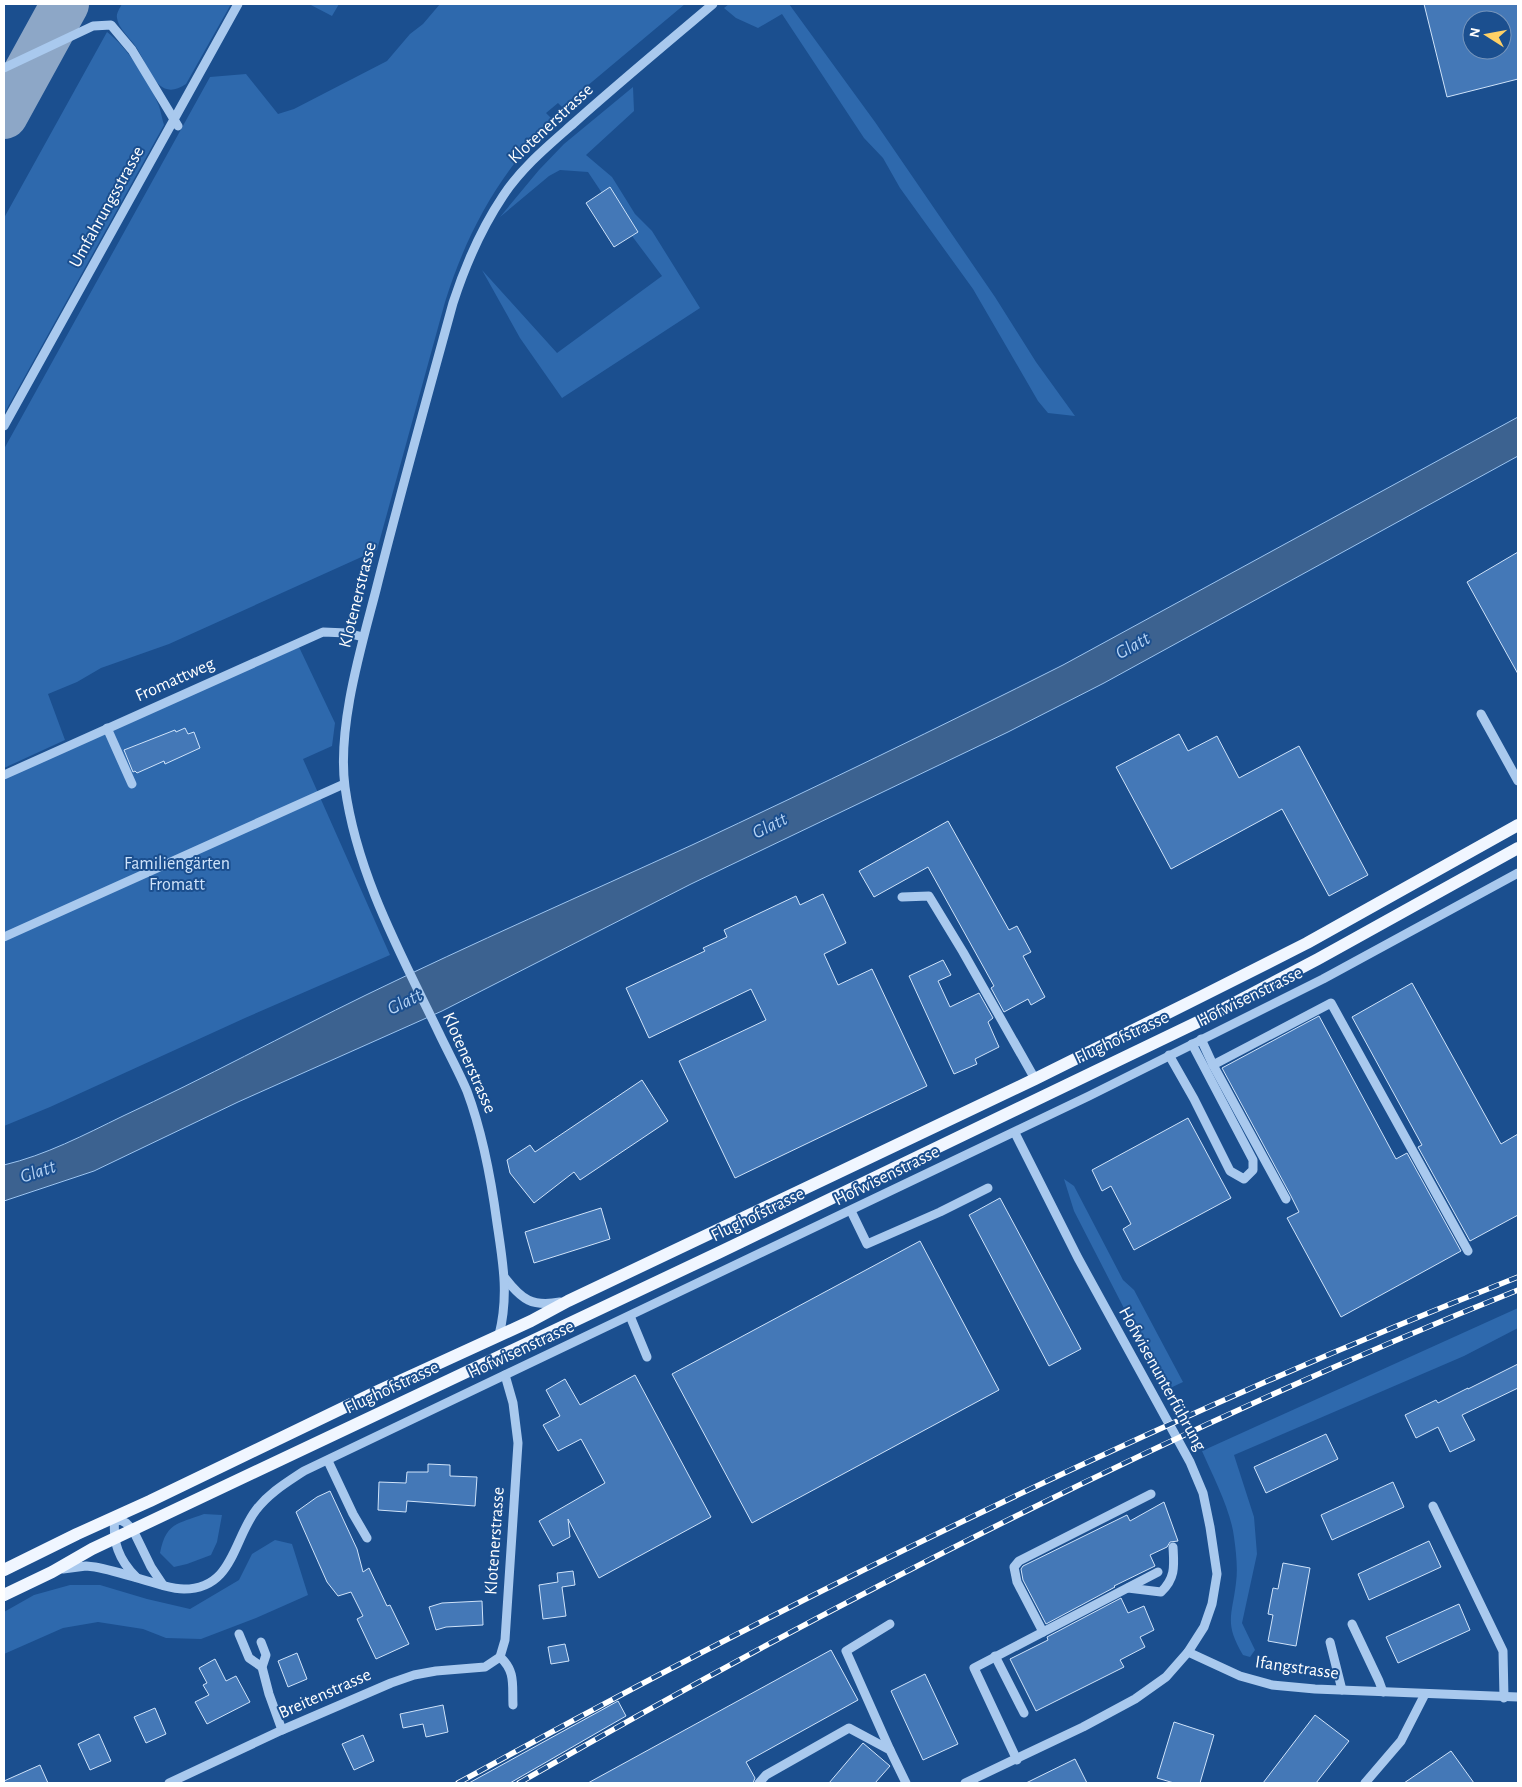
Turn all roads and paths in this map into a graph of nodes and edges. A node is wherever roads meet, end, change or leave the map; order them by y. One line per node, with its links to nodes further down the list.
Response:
1 (238, 4): 4 (street, Umfahrungsstrasse)
2 (713, 4): 6 (street, Klotenerstrasse)
3 (4, 68): 4 (street)
4 (176, 122): 5 (street, Umfahrungsstrasse)
5 (4, 426)
6 (364, 637): 8 (street, Fromattweg); 12 (street, Klotenerstrasse)
7 (1481, 714): 10 (street)
8 (107, 728): 9 (street, Fromattweg); 11 (street)
9 (4, 775)
10 (1518, 781)
11 (132, 784)
12 (344, 784): 17 (street); 28 (street, Klotenerstrasse)
13 (1518, 825): 22 (main road, Flughofstrasse)
14 (1518, 848): 38 (main road, Flughofstrasse)
15 (1518, 873): 18 (street, Hofwisenstrasse)
16 (902, 897): 22 (street)
17 (4, 937)
18 (1201, 1039): 19 (street, Hofwisenstrasse); 21 (street)
19 (1192, 1044): 20 (street, Hofwisenstrasse); 20 (street)
20 (1169, 1055): 23 (street, Hofwisenstrasse)
21 (1213, 1065): 25 (street); 27 (street)
22 (1035, 1079): 29 (main road, Flughofstrasse)
23 (1015, 1133): 26 (street, Hofwisenstrasse); 55 (street, Hofwisenunterführung)
24 (988, 1188): 26 (street)
25 (1286, 1199)
26 (851, 1211): 30 (street, Hofwisenstrasse)
27 (1468, 1251)
28 (505, 1278): 29 (street); 31 (street, Klotenerstrasse)
29 (568, 1301): 31 (main road, Flughofstrasse)
30 (630, 1316): 32 (street); 33 (street, Hofwisenstrasse)
31 (499, 1335): 37 (main road, Flughofstrasse)
32 (647, 1357)
33 (505, 1376): 34 (street, Hofwisenstrasse); 57 (street, Klotenerstrasse)
34 (328, 1460): 39 (street); 46 (street, Hofwisenstrasse)
35 (1151, 1494): 51 (street)
36 (1434, 1506): 62 (street)
37 (115, 1517): 38 (street); 40 (street); 42 (main road, Flughofstrasse)
38 (133, 1530): 40 (main road, Flughofstrasse); 46 (street)
39 (367, 1538)
40 (115, 1539): 43 (main road, Flughofstrasse); 45 (street)
41 (1173, 1547): 47 (street)
42 (4, 1570)
43 (52, 1572): 45 (street, Hofwisenstrasse); 48 (main road, Flughofstrasse)
44 (1158, 1572): 47 (street)
45 (138, 1579): 46 (street, Hofwisenstrasse)
46 (163, 1585)
47 (1127, 1588): 51 (street)
48 (4, 1595)
49 (890, 1624): 67 (street)
50 (1352, 1624): 60 (street)
51 (1043, 1632): 56 (street)
52 (239, 1634): 58 (street)
53 (261, 1642): 58 (street)
54 (1330, 1642): 59 (street)
55 (1188, 1652): 59 (street, Ifangstrasse); 68 (street)
56 (995, 1656): 65 (street); 68 (street)
57 (500, 1657): 64 (street); 66 (street, Breitenstrasse)
58 (262, 1667): 66 (street)
59 (1342, 1690): 60 (street, Ifangstrasse)
60 (1383, 1692): 61 (street, Ifangstrasse)
61 (1425, 1694): 62 (street, Ifangstrasse); 74 (street)
62 (1504, 1698): 63 (street, Ifangstrasse)
63 (1518, 1698)
64 (513, 1705)
65 (1024, 1713)
66 (282, 1730): 70 (street, Breitenstrasse)
67 (890, 1750): 71 (street); 72 (street)
68 (1017, 1760): 69 (street)
69 (981, 1780): 73 (street)
70 (169, 1783)
71 (759, 1783)
72 (906, 1783)
73 (965, 1783)
74 (1365, 1783)

